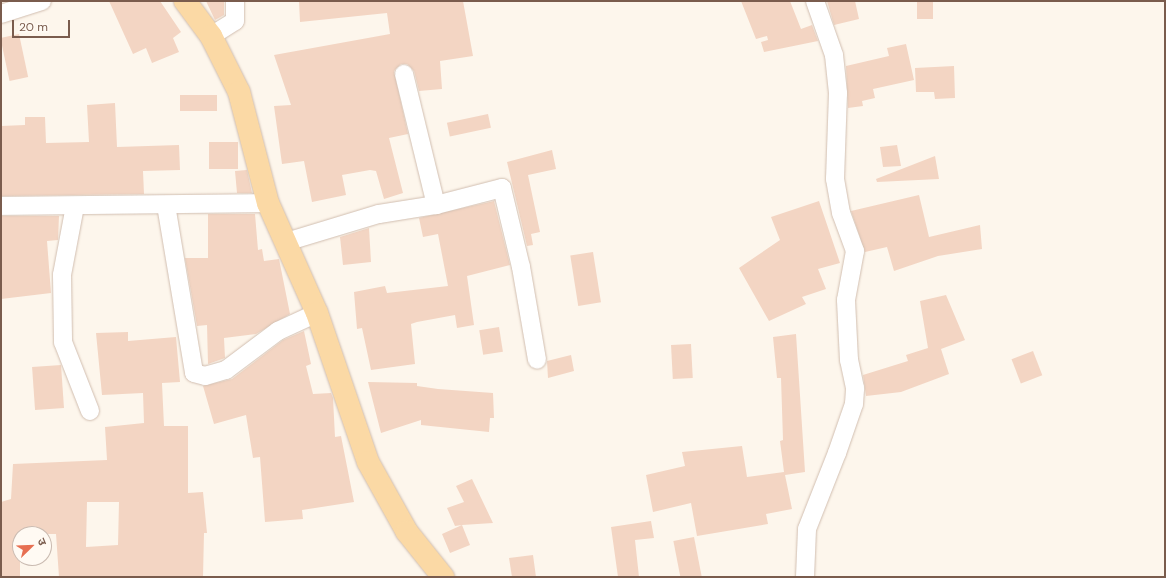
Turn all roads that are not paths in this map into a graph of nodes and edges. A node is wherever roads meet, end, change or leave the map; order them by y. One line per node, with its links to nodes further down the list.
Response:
1 (42, 1): 5 (street)
2 (185, 1): 6 (main road)
3 (235, 1): 6 (street)
4 (815, 1): 18 (street)
5 (1, 14)
6 (211, 36): 8 (main road)
7 (404, 74): 10 (street)
8 (268, 203): 9 (street); 13 (main road)
9 (166, 205): 12 (street); 14 (street)
10 (436, 205): 13 (street); 15 (street)
11 (1, 206): 12 (street)
12 (75, 206): 16 (street)
13 (286, 242): 14 (main road)
14 (317, 313): 17 (main road)
15 (537, 360)
16 (90, 411)
17 (443, 577)
18 (805, 577)

